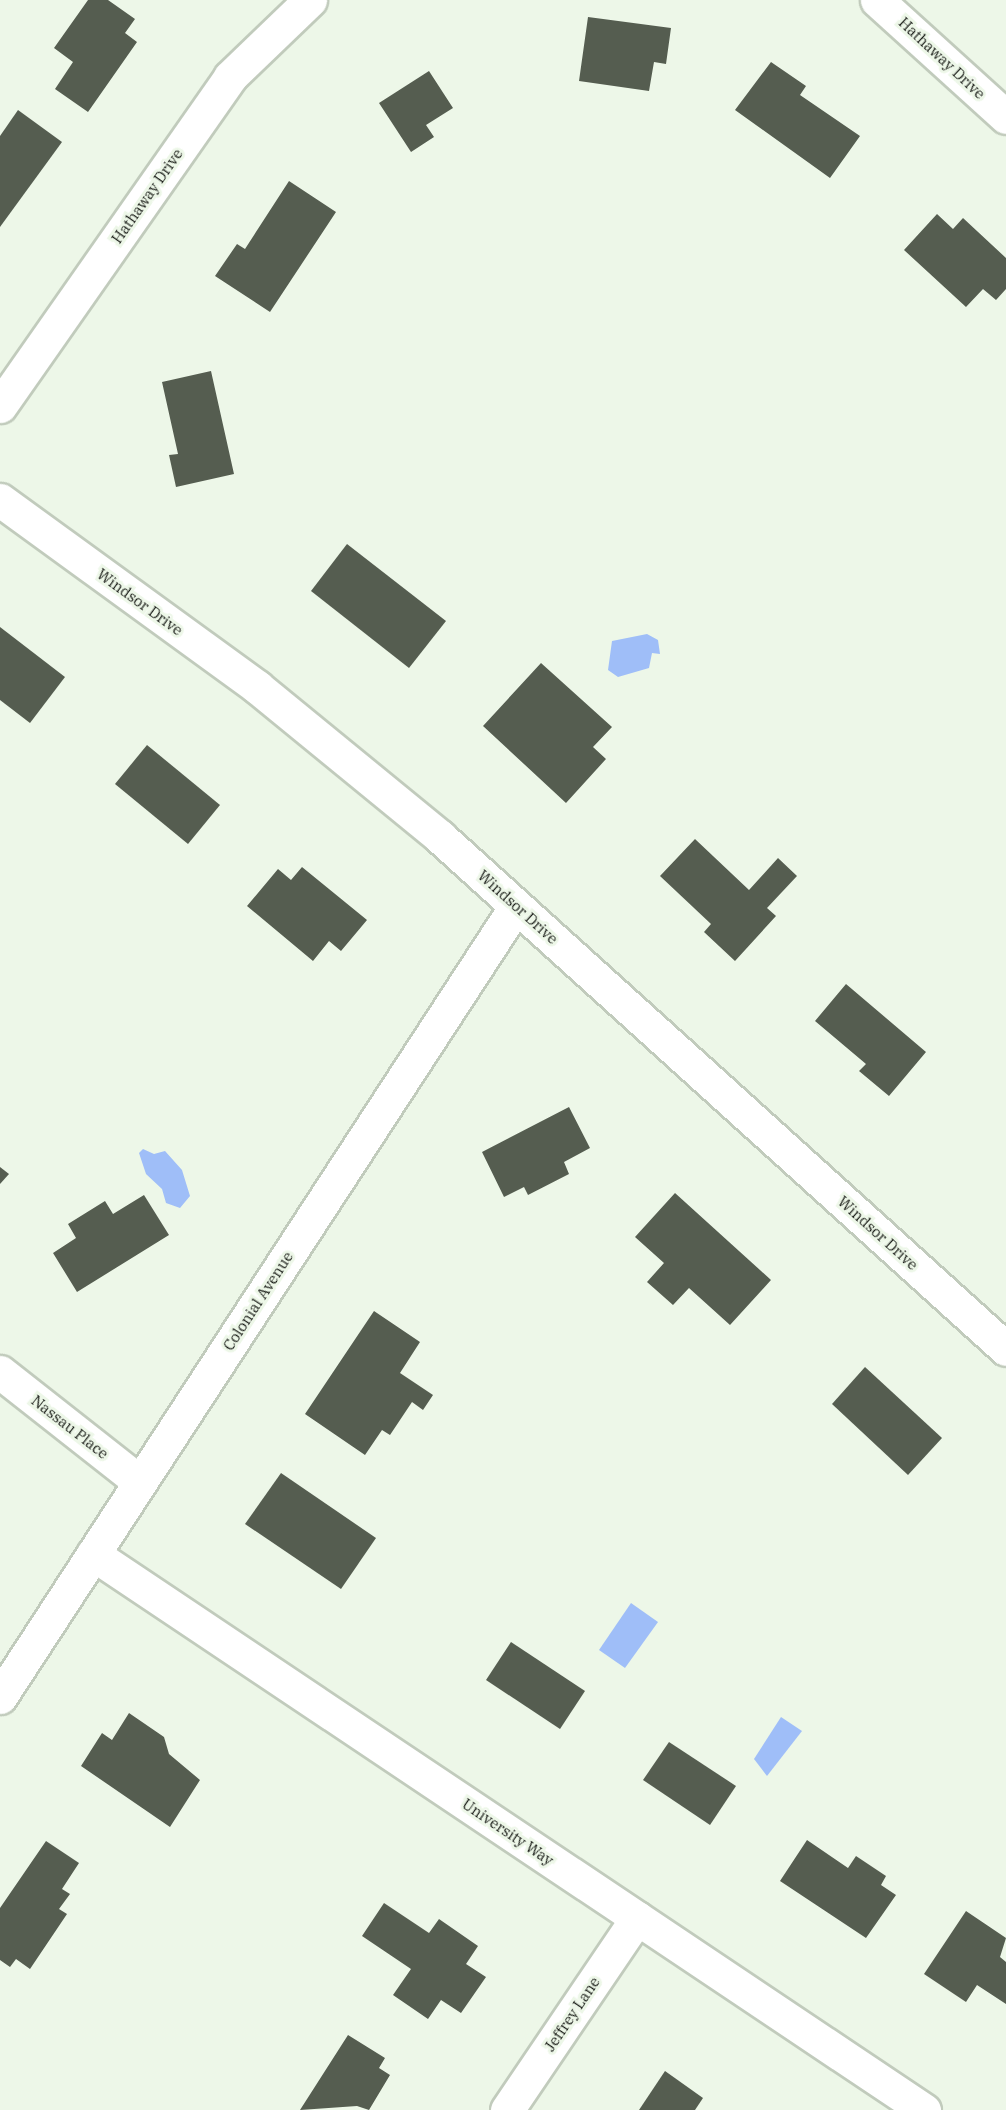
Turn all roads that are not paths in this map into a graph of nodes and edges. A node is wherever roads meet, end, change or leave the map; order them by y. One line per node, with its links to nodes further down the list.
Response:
1 (310, 0): 4 (street, Hathaway Drive)
2 (877, 0): 3 (street, Hathaway Drive)
3 (1006, 117)
4 (0, 406)
5 (0, 500): 6 (street, Windsor Drive)
6 (516, 906): 7 (street, Windsor Drive); 9 (street, Colonial Avenue)
7 (1006, 1349)
8 (0, 1372): 9 (street, Nassau Place)
9 (140, 1482): 10 (street, Colonial Avenue)
10 (93, 1554): 11 (street, Colonial Avenue); 12 (street, University Way)
11 (0, 1697)
12 (637, 1918): 13 (street, Jeffrey Lane); 14 (street, University Way)
13 (507, 2110)
14 (924, 2110)

